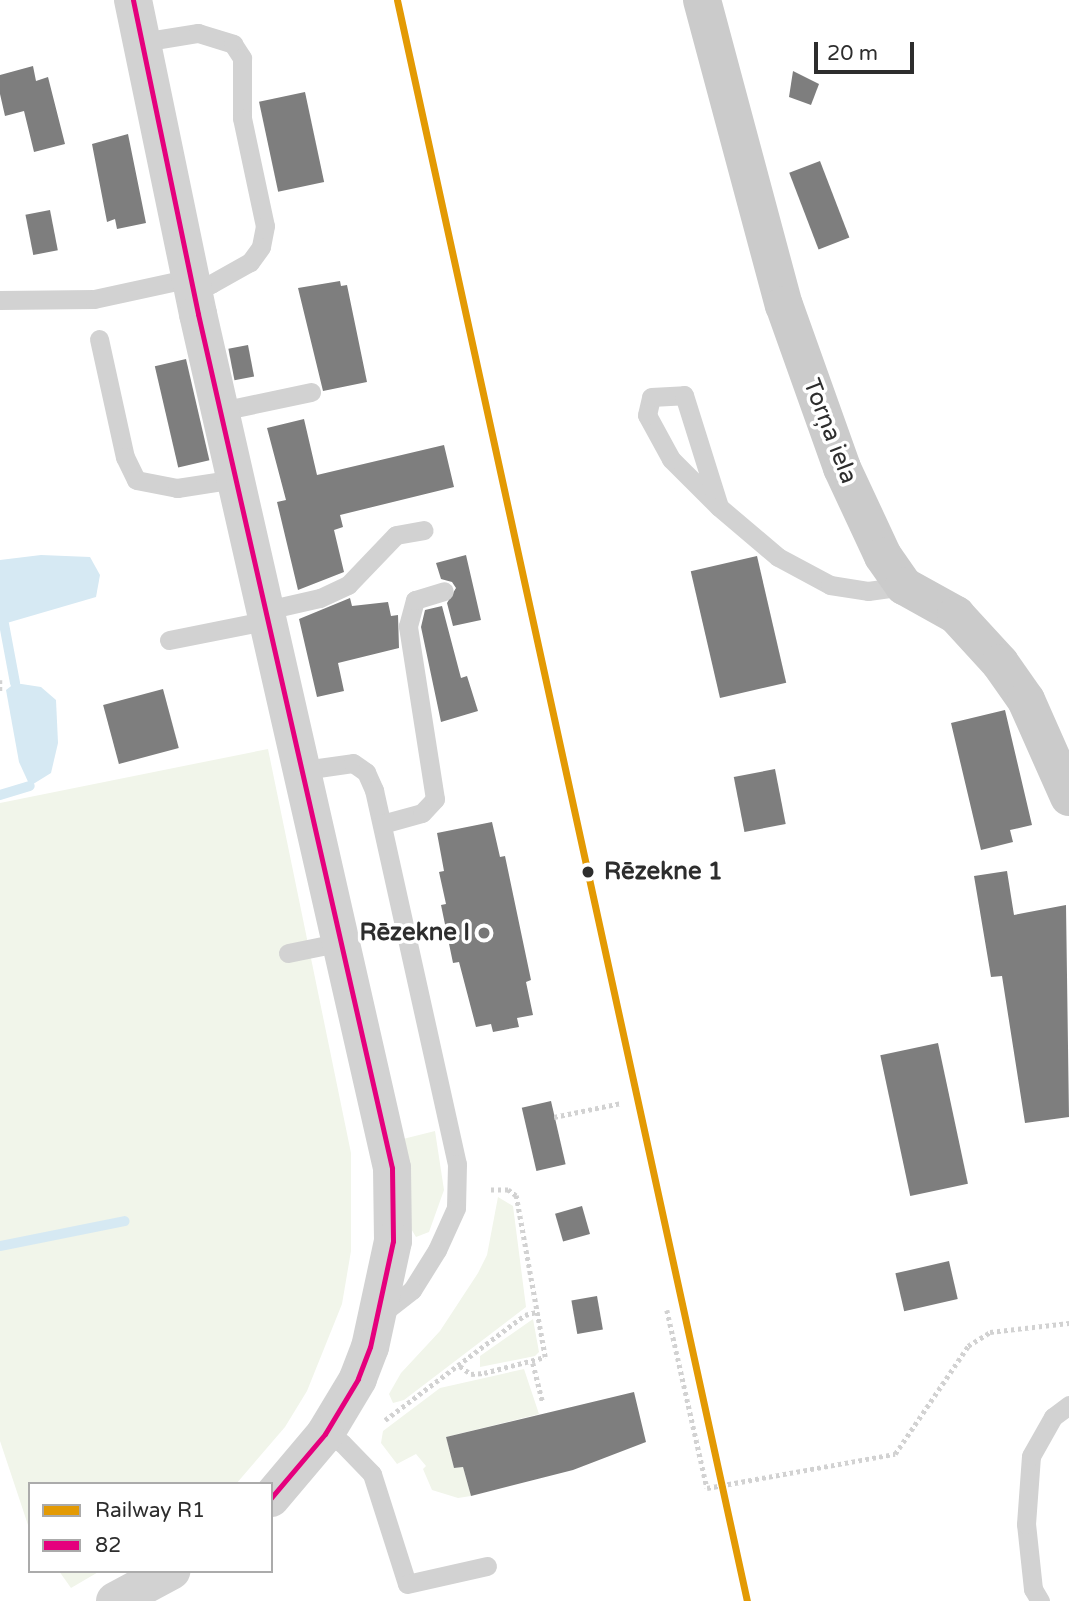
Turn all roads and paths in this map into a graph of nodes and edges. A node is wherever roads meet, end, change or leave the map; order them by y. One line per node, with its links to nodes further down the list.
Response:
1 (134, 0): 3 (street)
2 (702, 0): 12 (street, Torņa iela)
3 (142, 42): 4 (street); 4 (lane)
4 (192, 283): 5 (lane); 8 (street)
5 (0, 300)
6 (99, 339): 9 (lane)
7 (311, 392): 8 (lane)
8 (220, 411): 9 (street)
9 (236, 479): 14 (street)
10 (719, 508): 10 (lane); 12 (lane)
11 (424, 530): 14 (lane)
12 (904, 586): 19 (street, Torņa iela)
13 (444, 591): 20 (lane)
14 (268, 615): 15 (lane); 18 (street)
15 (169, 640)
16 (0, 680): 17 (path)
17 (0, 692)
18 (304, 770): 20 (lane); 21 (street)
19 (1069, 797)
20 (382, 824): 28 (lane)
21 (342, 942): 22 (lane); 28 (street)
22 (288, 953)
23 (621, 1103): 24 (path)
24 (554, 1117)
25 (488, 1190): 27 (path)
26 (667, 1310): 29 (path)
27 (536, 1312): 30 (path); 31 (path)
28 (380, 1315): 35 (street)
29 (1069, 1323)
30 (533, 1363): 31 (path); 32 (path)
31 (460, 1366): 34 (path)
32 (543, 1403)
33 (1069, 1405): 41 (lane)
34 (385, 1420)
35 (326, 1434): 36 (street); 39 (lane)
36 (273, 1496)
37 (487, 1566): 39 (lane)
38 (167, 1573): 40 (street)
39 (409, 1593)
40 (116, 1601)
41 (1040, 1601)

